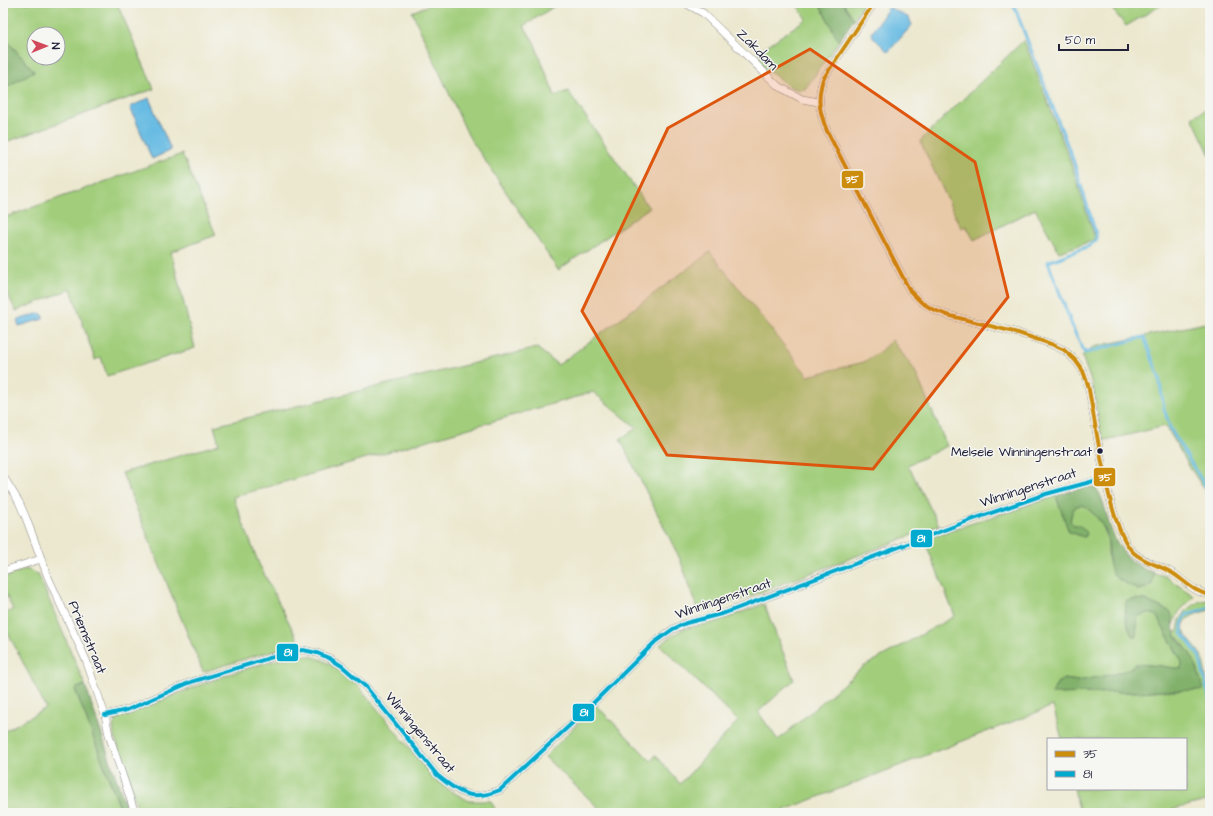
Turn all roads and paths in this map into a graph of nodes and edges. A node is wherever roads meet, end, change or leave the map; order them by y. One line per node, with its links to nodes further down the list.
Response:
1 (685, 3): 3 (street, Zakdam)
2 (874, 3): 3 (street)
3 (819, 102): 5 (street)
4 (3, 476): 6 (street, Priemstraat)
5 (1105, 478): 8 (street); 9 (street, Winningenstraat)
6 (40, 559): 7 (street); 9 (street, Priemstraat)
7 (3, 571)
8 (1210, 595)
9 (106, 714): 10 (street, Priemstraat)
10 (135, 813)

